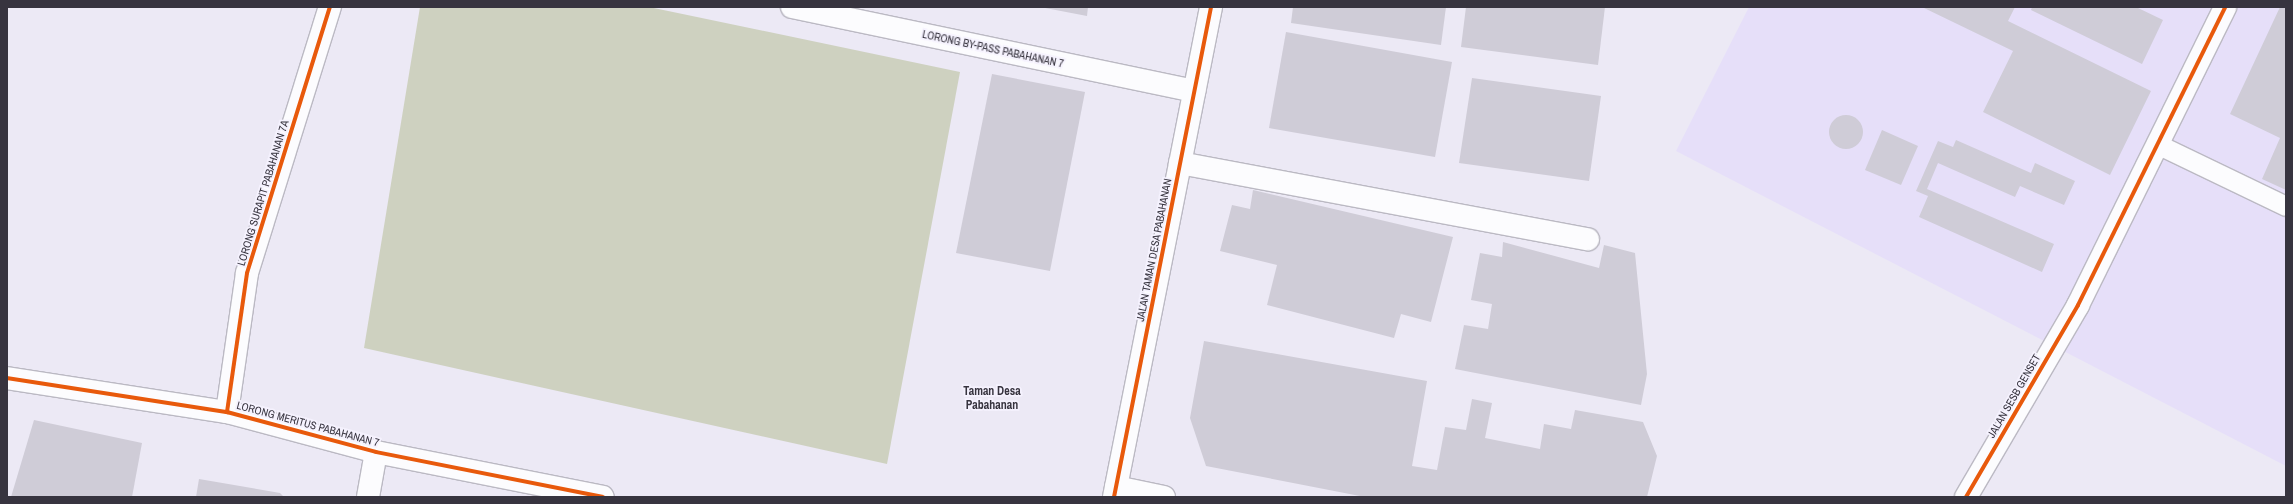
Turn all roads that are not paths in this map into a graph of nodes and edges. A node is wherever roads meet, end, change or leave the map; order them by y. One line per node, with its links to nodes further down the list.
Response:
1 (330, 7): 11 (street, LORONG SURAPIT PABAHANAN 7A)
2 (792, 7): 5 (street, LORONG BY-PASS PABAHANAN 7)
3 (1211, 7): 5 (street, JALAN TAMAN DESA PABAHANAN)
4 (2225, 7): 6 (street, JALAN SESB GENSET)
5 (1194, 91): 7 (street, JALAN TAMAN DESA PABAHANAN)
6 (2157, 144): 8 (lane); 17 (street, JALAN SESB GENSET)
7 (1180, 163): 9 (street); 13 (street, JALAN TAMAN DESA PABAHANAN)
8 (2286, 206)
9 (1588, 239)
10 (7, 378): 11 (street, LORONG MERITUS PABAHANAN 7)
11 (227, 412): 12 (street, LORONG MERITUS PABAHANAN 7)
12 (376, 452): 14 (street); 15 (street, LORONG MERITUS PABAHANAN 7)
13 (1115, 492): 16 (street)
14 (368, 497)
15 (603, 497)
16 (1164, 497)
17 (1966, 497)

